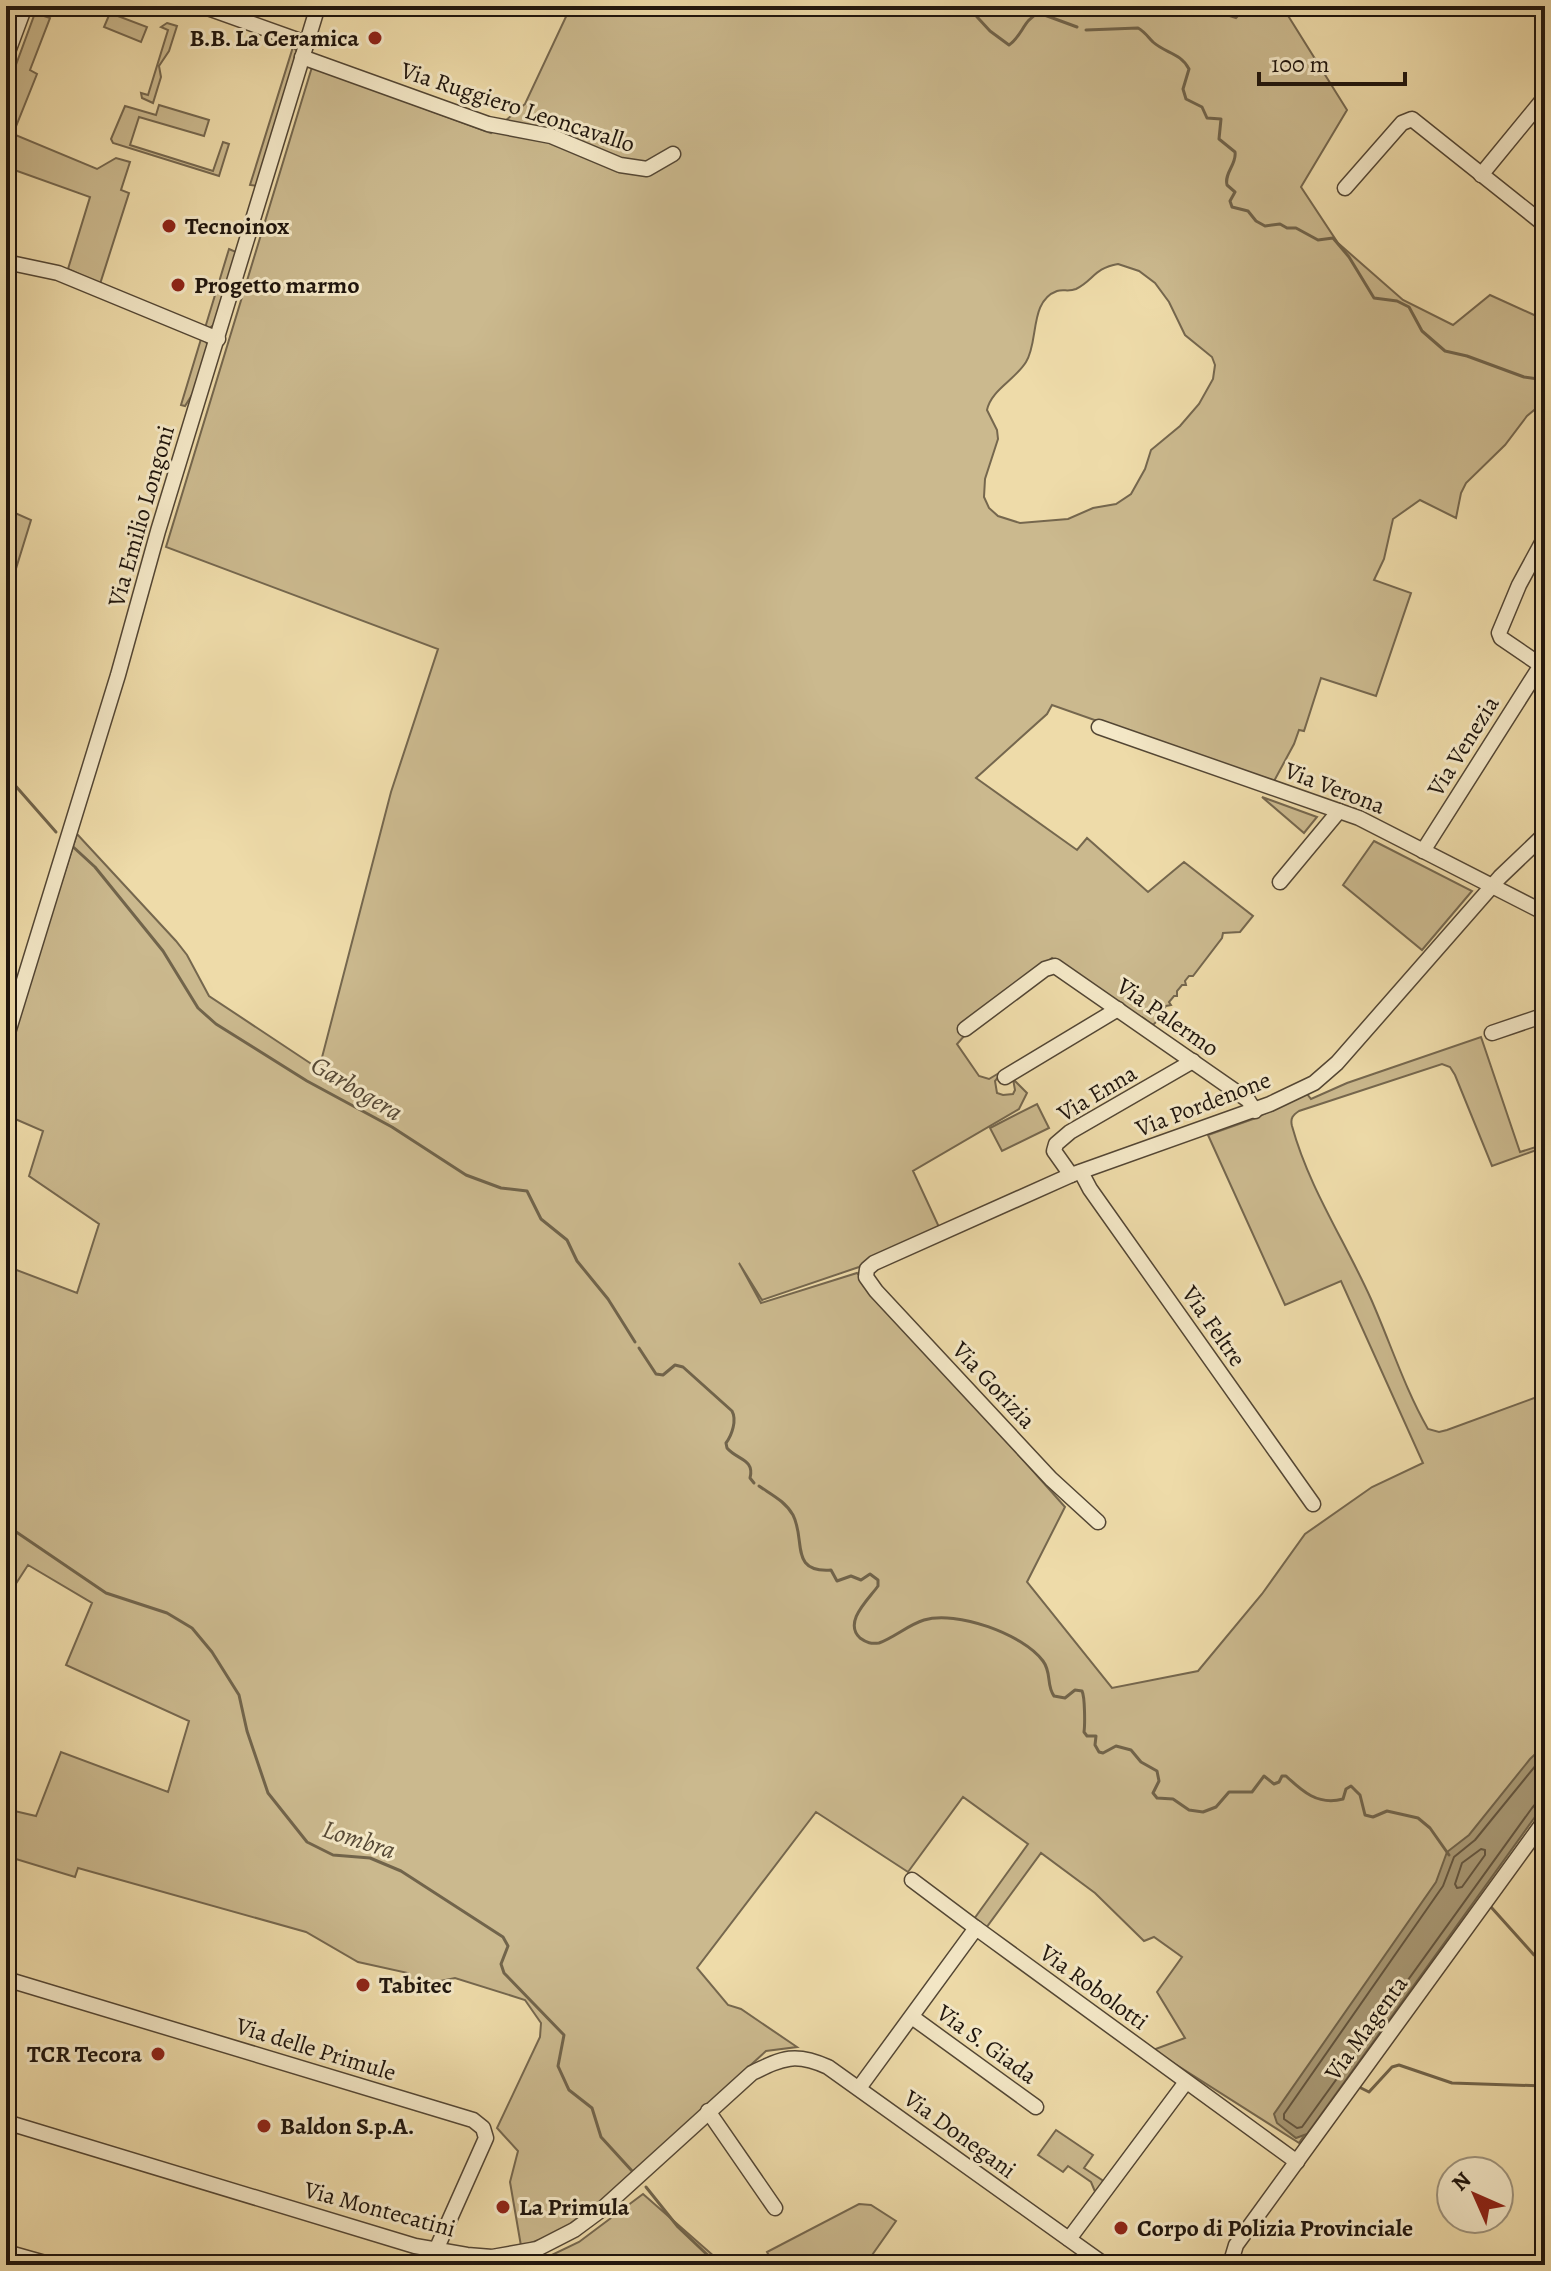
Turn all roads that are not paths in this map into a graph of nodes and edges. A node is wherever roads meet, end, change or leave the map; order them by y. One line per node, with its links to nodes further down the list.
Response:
1 (25, 6): 5 (street)
2 (202, 6): 4 (street, Via Ruggiero Leoncavallo)
3 (318, 6): 4 (street, Via Emilio Longoni)
4 (304, 50): 7 (street, Via Ruggiero Leoncavallo); 12 (street, Via Emilio Longoni)
5 (6, 57)
6 (1545, 97): 8 (street)
7 (673, 154)
8 (1481, 175): 9 (street); 10 (street)
9 (1345, 188)
10 (1543, 220)
11 (6, 262): 12 (street)
12 (218, 339): 26 (street, Via Emilio Longoni)
13 (1545, 537): 14 (street)
14 (1543, 666): 18 (street, Via Venezia)
15 (1099, 727): 16 (street, Via Verona)
16 (1339, 811): 18 (street, Via Verona); 19 (street)
17 (1545, 834): 20 (street, Via Pordenone)
18 (1423, 851): 20 (street, Via Verona)
19 (1280, 882)
20 (1493, 886): 21 (street, Via Verona); 29 (street, Via Pordenone)
21 (1545, 913)
22 (1118, 1009): 24 (street, Via Palermo); 27 (street, Via Palermo); 28 (street)
23 (1545, 1015): 25 (street)
24 (965, 1029)
25 (1492, 1033)
26 (6, 1039)
27 (1193, 1061): 29 (street, Via Palermo); 30 (street, Via Enna)
28 (1005, 1077)
29 (1255, 1111): 30 (street, Via Pordenone)
30 (1076, 1173): 31 (street, Via Pordenone); 32 (street, Via Feltre)
31 (866, 1272): 33 (street, Via Gorizia)
32 (1313, 1504)
33 (1098, 1522)
34 (1545, 1820): 45 (street, Via Magenta)
35 (912, 1880): 36 (street, Via Robolotti)
36 (976, 1928): 38 (street); 40 (street, Via Robolotti)
37 (6, 1979): 48 (street, Via delle Primule)
38 (912, 2017): 41 (street); 42 (street, Via S. Giada)
39 (782, 2058): 41 (street, Via Donegani); 43 (street, Via Montecatini)
40 (1186, 2082): 45 (street, Via Robolotti); 47 (street)
41 (859, 2088): 47 (street, Via Donegani)
42 (1036, 2107)
43 (708, 2111): 46 (street); 50 (street, Via Montecatini)
44 (6, 2122): 48 (street, Via Montecatini)
45 (1297, 2162): 53 (street, Via Magenta)
46 (775, 2208)
47 (1069, 2239): 52 (street, Via Donegani)
48 (436, 2250): 50 (street, Via Montecatini)
49 (6, 2252): 51 (street)
50 (523, 2259)
51 (52, 2265)
52 (1105, 2265)
53 (1230, 2265)

